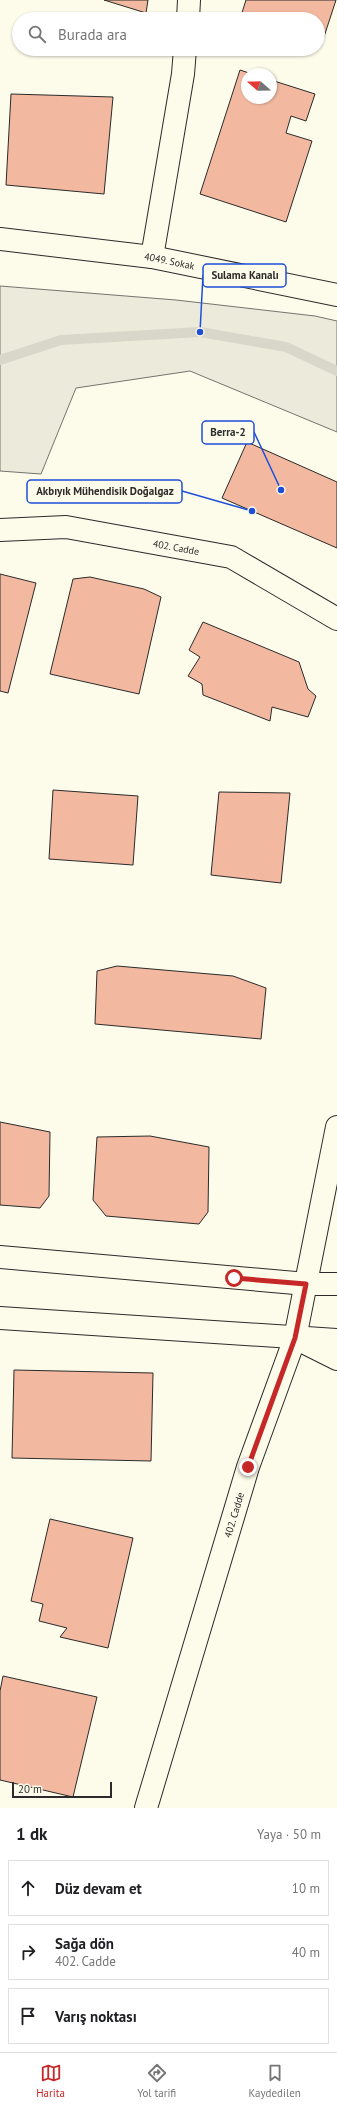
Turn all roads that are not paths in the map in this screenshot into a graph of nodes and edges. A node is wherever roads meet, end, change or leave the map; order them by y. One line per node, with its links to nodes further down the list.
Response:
1 (190, 0): 2 (street)
2 (189, 12)
3 (184, 56): 5 (street)
4 (0, 239): 5 (street, 4049. Sokak)
5 (152, 257): 6 (street, 4049. Sokak)
6 (337, 295)
7 (0, 530): 8 (street, 402. Cadde)
8 (337, 619)
9 (337, 1128): 11 (street, 402. Cadde)
10 (0, 1257): 11 (street)
11 (306, 1284): 12 (street); 14 (street, 402. Cadde)
12 (337, 1284)
13 (0, 1318): 14 (street)
14 (295, 1338): 15 (street); 16 (street); 17 (street, 402. Cadde)
15 (337, 1340)
16 (337, 1359)
17 (146, 1808)

